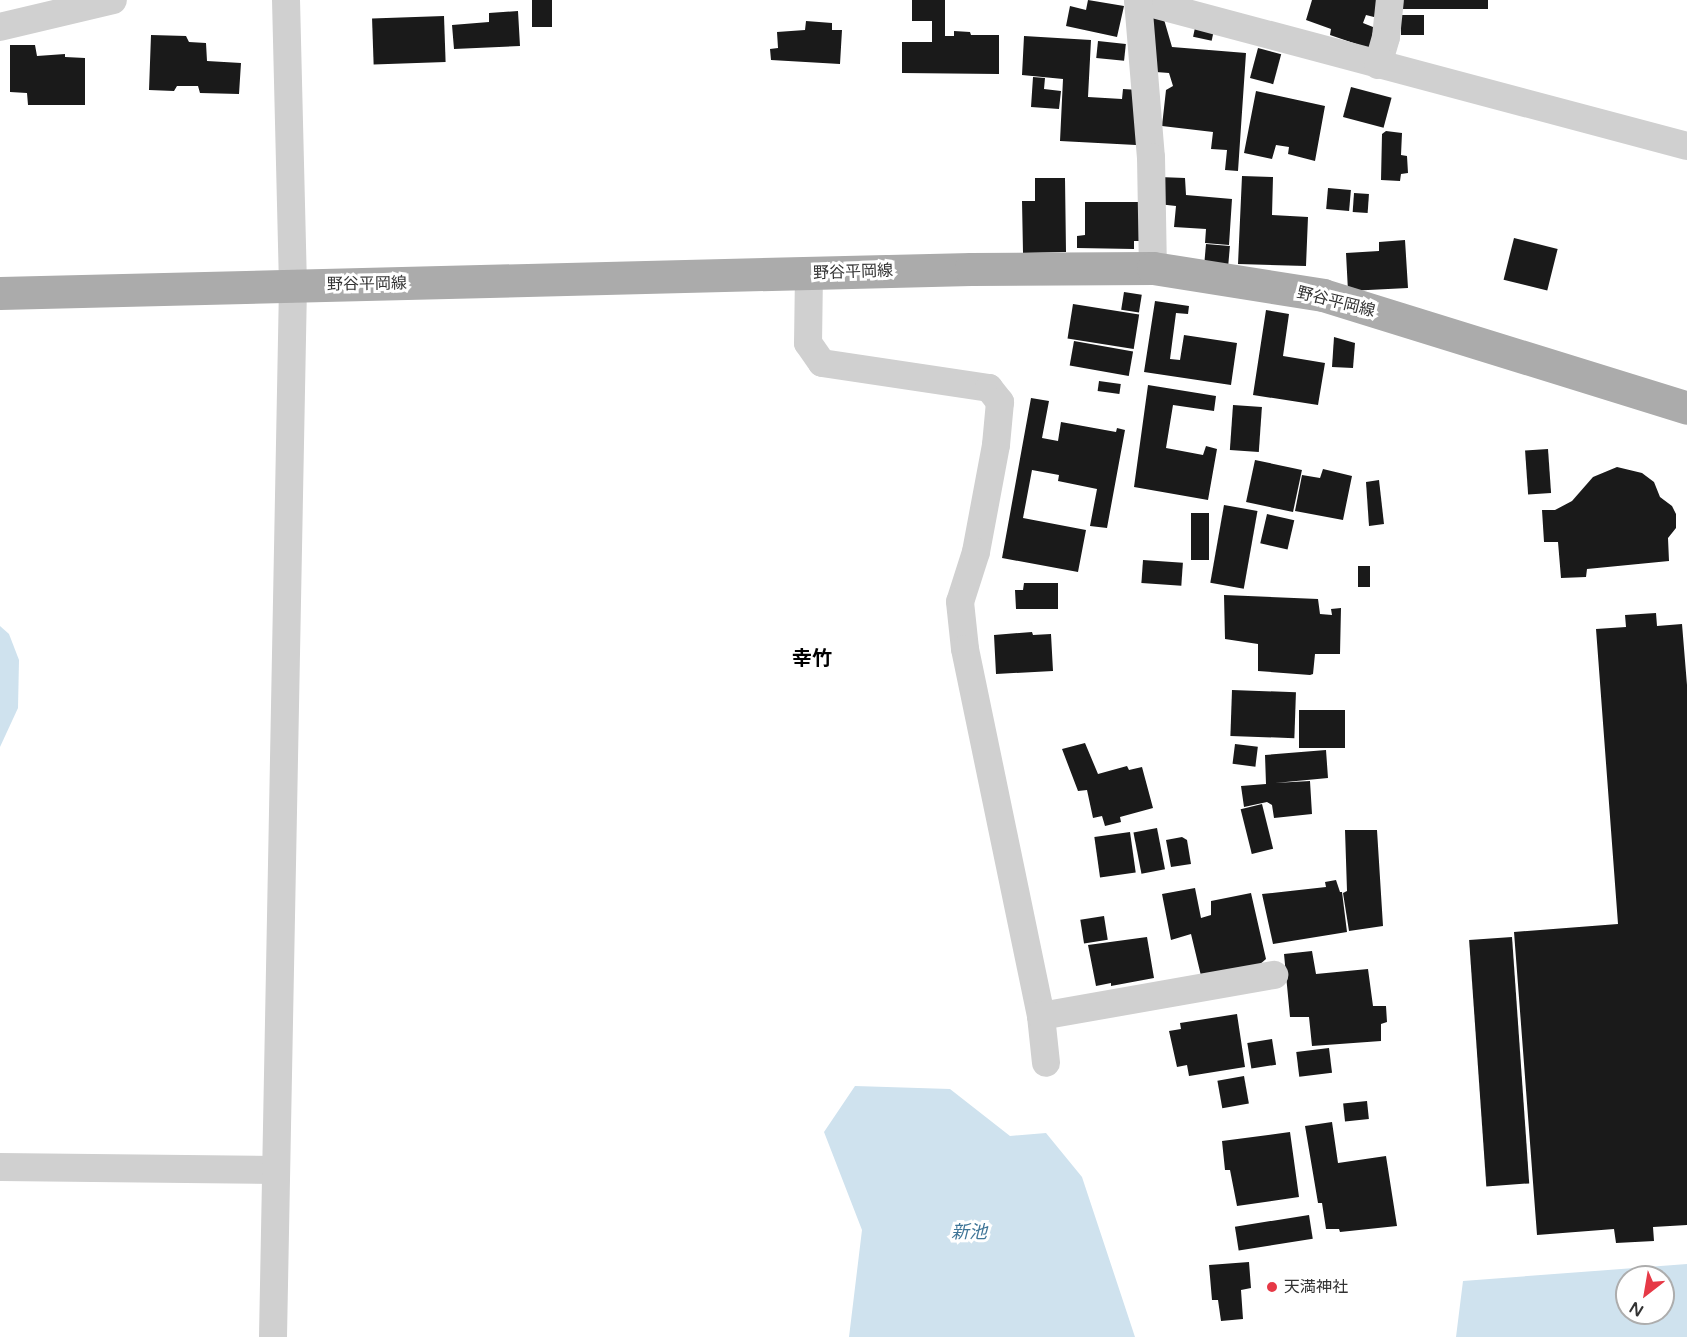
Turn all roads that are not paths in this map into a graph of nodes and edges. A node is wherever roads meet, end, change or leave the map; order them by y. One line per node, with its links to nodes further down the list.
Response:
1 (113, 0): 5 (street)
2 (286, 0): 10 (street)
3 (1138, 0): 6 (street); 8 (street)
4 (1390, 0): 6 (street)
5 (0, 27)
6 (1378, 65): 7 (street)
7 (1687, 146)
8 (1153, 268): 9 (main road, 野谷平岡線); 12 (main road, 野谷平岡線)
9 (809, 273): 10 (main road, 野谷平岡線); 14 (street)
10 (293, 286): 11 (main road, 野谷平岡線); 17 (street)
11 (0, 293)
12 (1687, 408)
13 (1274, 975): 14 (street)
14 (1041, 1016): 15 (street)
15 (1046, 1063)
16 (0, 1167): 17 (street)
17 (276, 1170): 18 (street)
18 (273, 1337)

